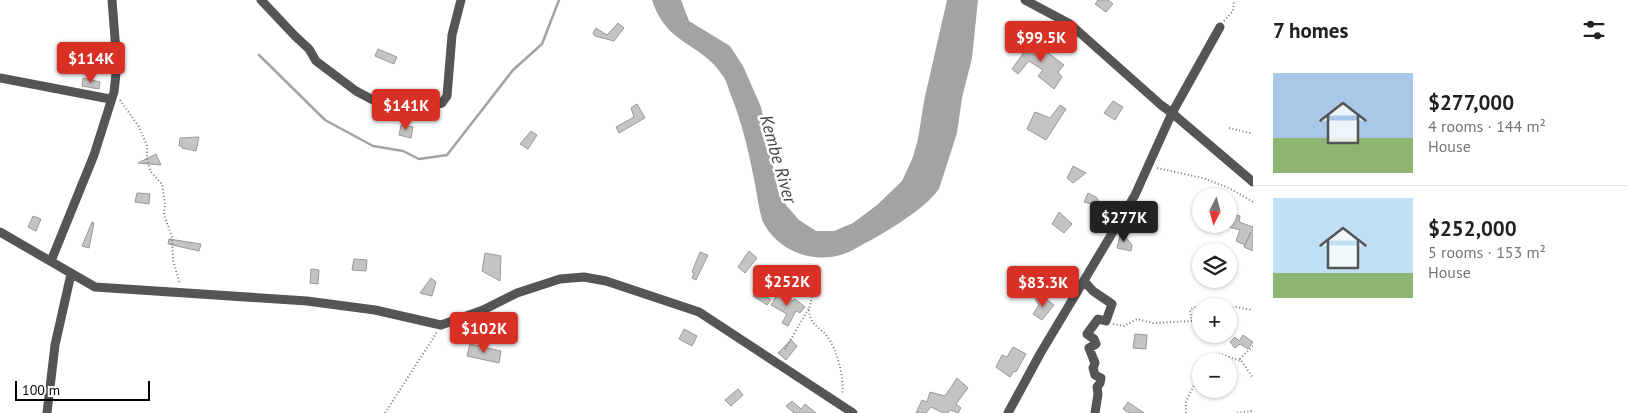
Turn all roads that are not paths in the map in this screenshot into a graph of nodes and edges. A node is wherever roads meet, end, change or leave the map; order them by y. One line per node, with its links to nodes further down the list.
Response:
1 (112, 0): 7 (street)
2 (261, 0): 3 (street)
3 (461, 0)
4 (1025, 0): 8 (street)
5 (1220, 27): 8 (street)
6 (0, 78): 7 (street)
7 (112, 95): 11 (street)
8 (1172, 113): 9 (street); 13 (street)
9 (1253, 182)
10 (0, 232): 11 (street)
11 (51, 261): 12 (street)
12 (71, 274): 14 (street); 15 (street)
13 (1084, 281): 16 (street); 17 (street)
14 (48, 413)
15 (853, 413)
16 (1008, 413)
17 (1095, 413)

